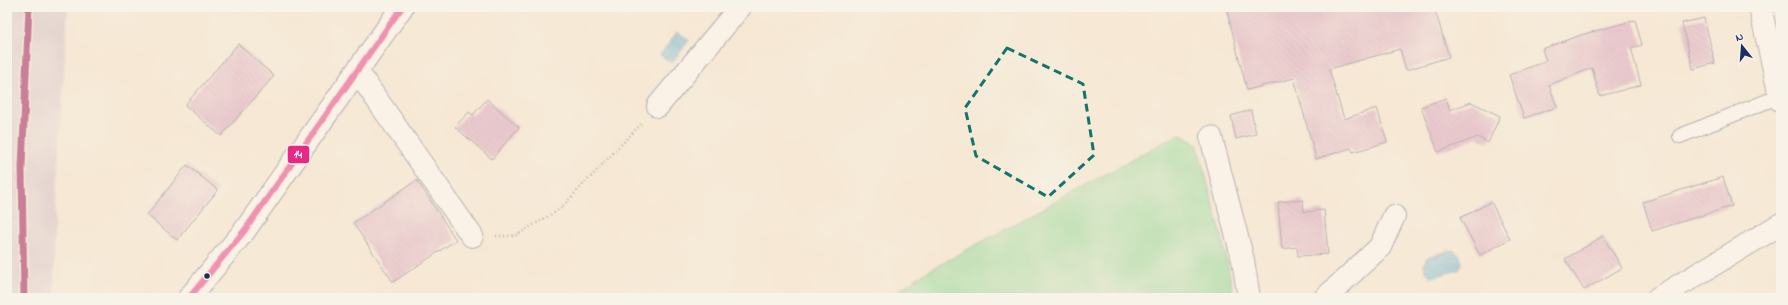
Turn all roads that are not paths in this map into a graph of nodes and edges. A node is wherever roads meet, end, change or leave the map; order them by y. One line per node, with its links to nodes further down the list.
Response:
1 (402, 7): 4 (street)
2 (740, 7): 6 (street)
3 (1760, 7): 5 (street)
4 (357, 71): 11 (street); 12 (street)
5 (1780, 98): 7 (lane)
6 (658, 106)
7 (1680, 136)
8 (1211, 137): 13 (street)
9 (1394, 216): 14 (street)
10 (1781, 224): 15 (street)
11 (472, 236)
12 (189, 298)
13 (1249, 298)
14 (1325, 298)
15 (1658, 298)

